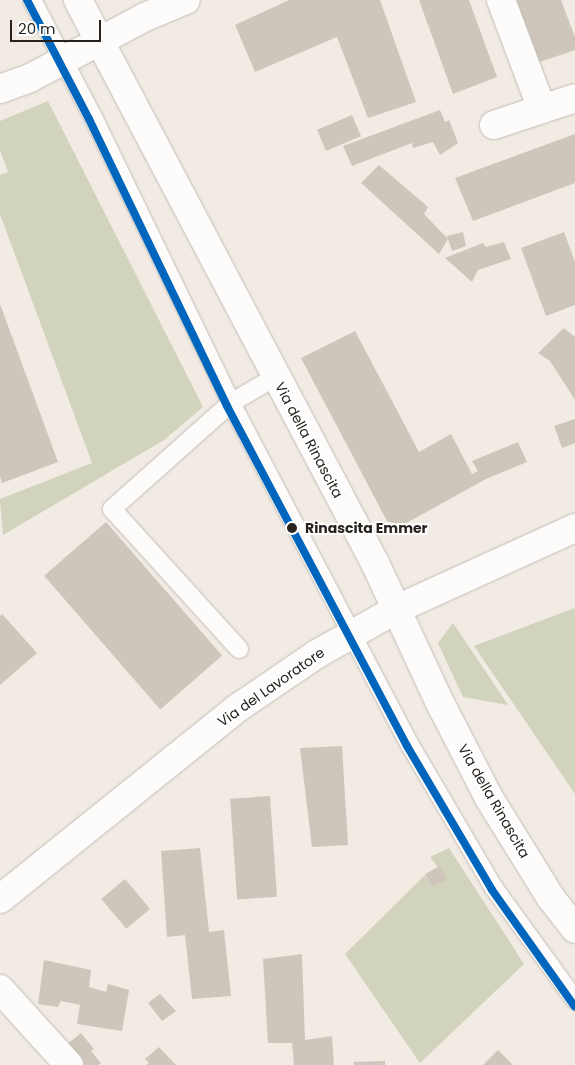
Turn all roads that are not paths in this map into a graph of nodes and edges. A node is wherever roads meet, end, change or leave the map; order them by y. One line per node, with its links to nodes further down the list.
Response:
1 (32, 0): 6 (lane)
2 (78, 0): 5 (street, Via della Rinascita)
3 (186, 0): 5 (street)
4 (501, 0): 9 (street)
5 (99, 41): 6 (street); 11 (street, Via della Rinascita)
6 (63, 60): 7 (street); 12 (lane)
7 (0, 89)
8 (575, 98): 9 (street)
9 (542, 109): 10 (street)
10 (494, 125)
11 (275, 377): 12 (lane); 14 (street, Via della Rinascita)
12 (231, 403): 15 (lane); 16 (lane)
13 (575, 528): 14 (street, Via del Lavoratore)
14 (397, 609): 15 (street, Via del Lavoratore); 18 (street, Via della Rinascita)
15 (350, 634): 17 (street, Via del Lavoratore); 20 (lane)
16 (239, 649)
17 (0, 899)
18 (575, 929)
19 (0, 990): 21 (street)
20 (575, 1000)
21 (69, 1065)

